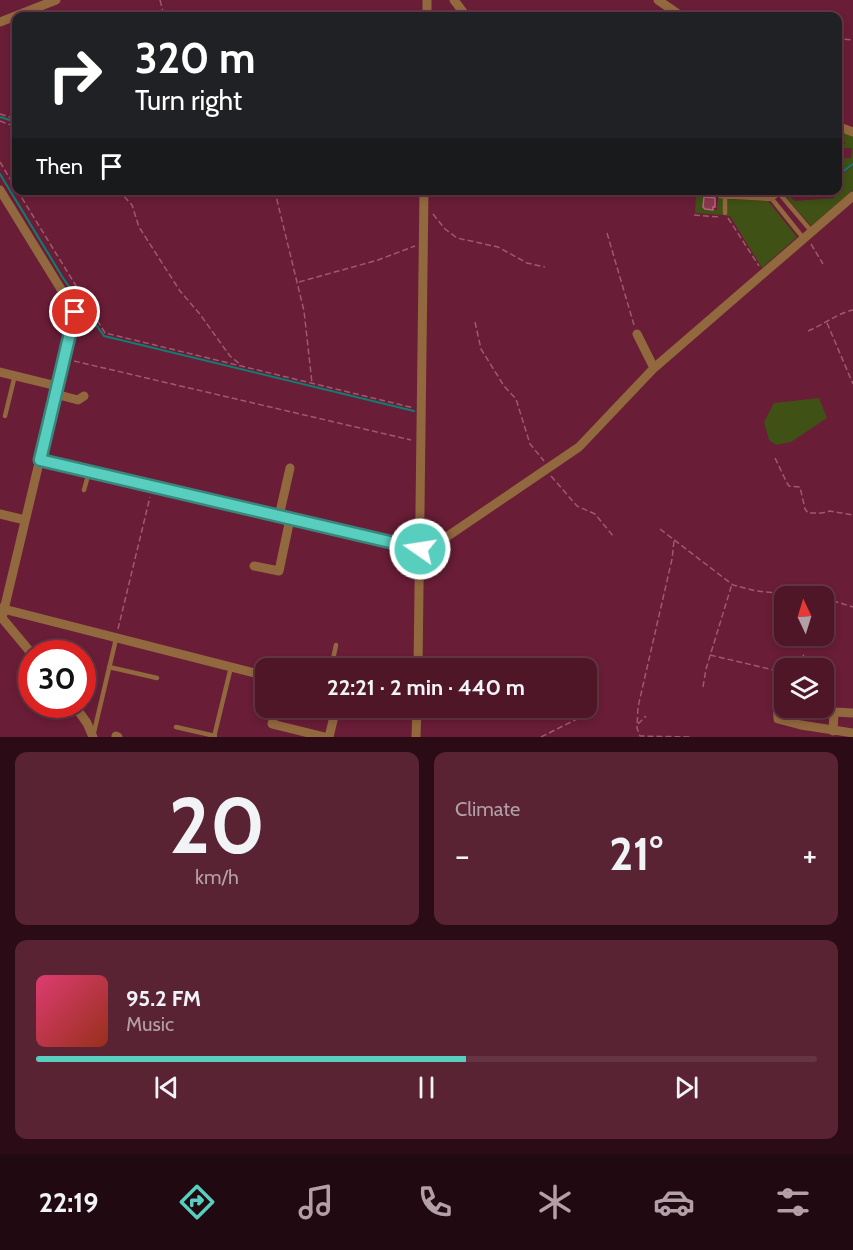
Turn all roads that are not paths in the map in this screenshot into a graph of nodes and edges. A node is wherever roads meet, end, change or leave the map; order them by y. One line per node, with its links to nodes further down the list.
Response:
1 (56, 0): 3 (street)
2 (658, 0): 4 (street)
3 (25, 12)
4 (675, 12)
5 (0, 190): 18 (street)
6 (424, 195): 29 (street)
7 (775, 195): 11 (lane)
8 (780, 195): 13 (lane)
9 (853, 196): 13 (street)
10 (744, 197): 11 (lane); 12 (lane)
11 (772, 199): 13 (lane)
12 (725, 213)
13 (807, 236): 15 (street)
14 (637, 334): 15 (street)
15 (654, 368): 29 (street)
16 (0, 372): 17 (street)
17 (15, 375): 18 (street); 20 (lane)
18 (56, 390): 19 (street); 21 (street)
19 (84, 396)
20 (5, 416)
21 (40, 460): 23 (street); 28 (street)
22 (290, 468): 26 (street)
23 (89, 471): 24 (lane); 26 (street)
24 (84, 490)
25 (0, 514): 28 (street)
26 (279, 516): 27 (street)
27 (290, 519): 29 (street); 30 (street)
28 (25, 520): 31 (street)
29 (420, 552): 36 (street)
30 (254, 566)
31 (1, 616): 32 (street); 33 (street)
32 (116, 639): 37 (lane); 38 (street)
33 (21, 640)
34 (336, 645): 35 (lane)
35 (333, 658)
36 (418, 658)
37 (109, 667): 40 (lane); 50 (lane)
38 (231, 667): 39 (street); 51 (lane)
39 (255, 673)
40 (157, 678)
41 (853, 713): 48 (street)
42 (83, 718): 50 (street)
43 (274, 718): 52 (street)
44 (333, 718): 52 (street)
45 (417, 718): 53 (street)
46 (778, 718): 48 (street)
47 (176, 727): 51 (lane)
48 (833, 731): 49 (street)
49 (853, 733)
50 (93, 737)
51 (214, 737)
52 (327, 737)
53 (416, 737)

